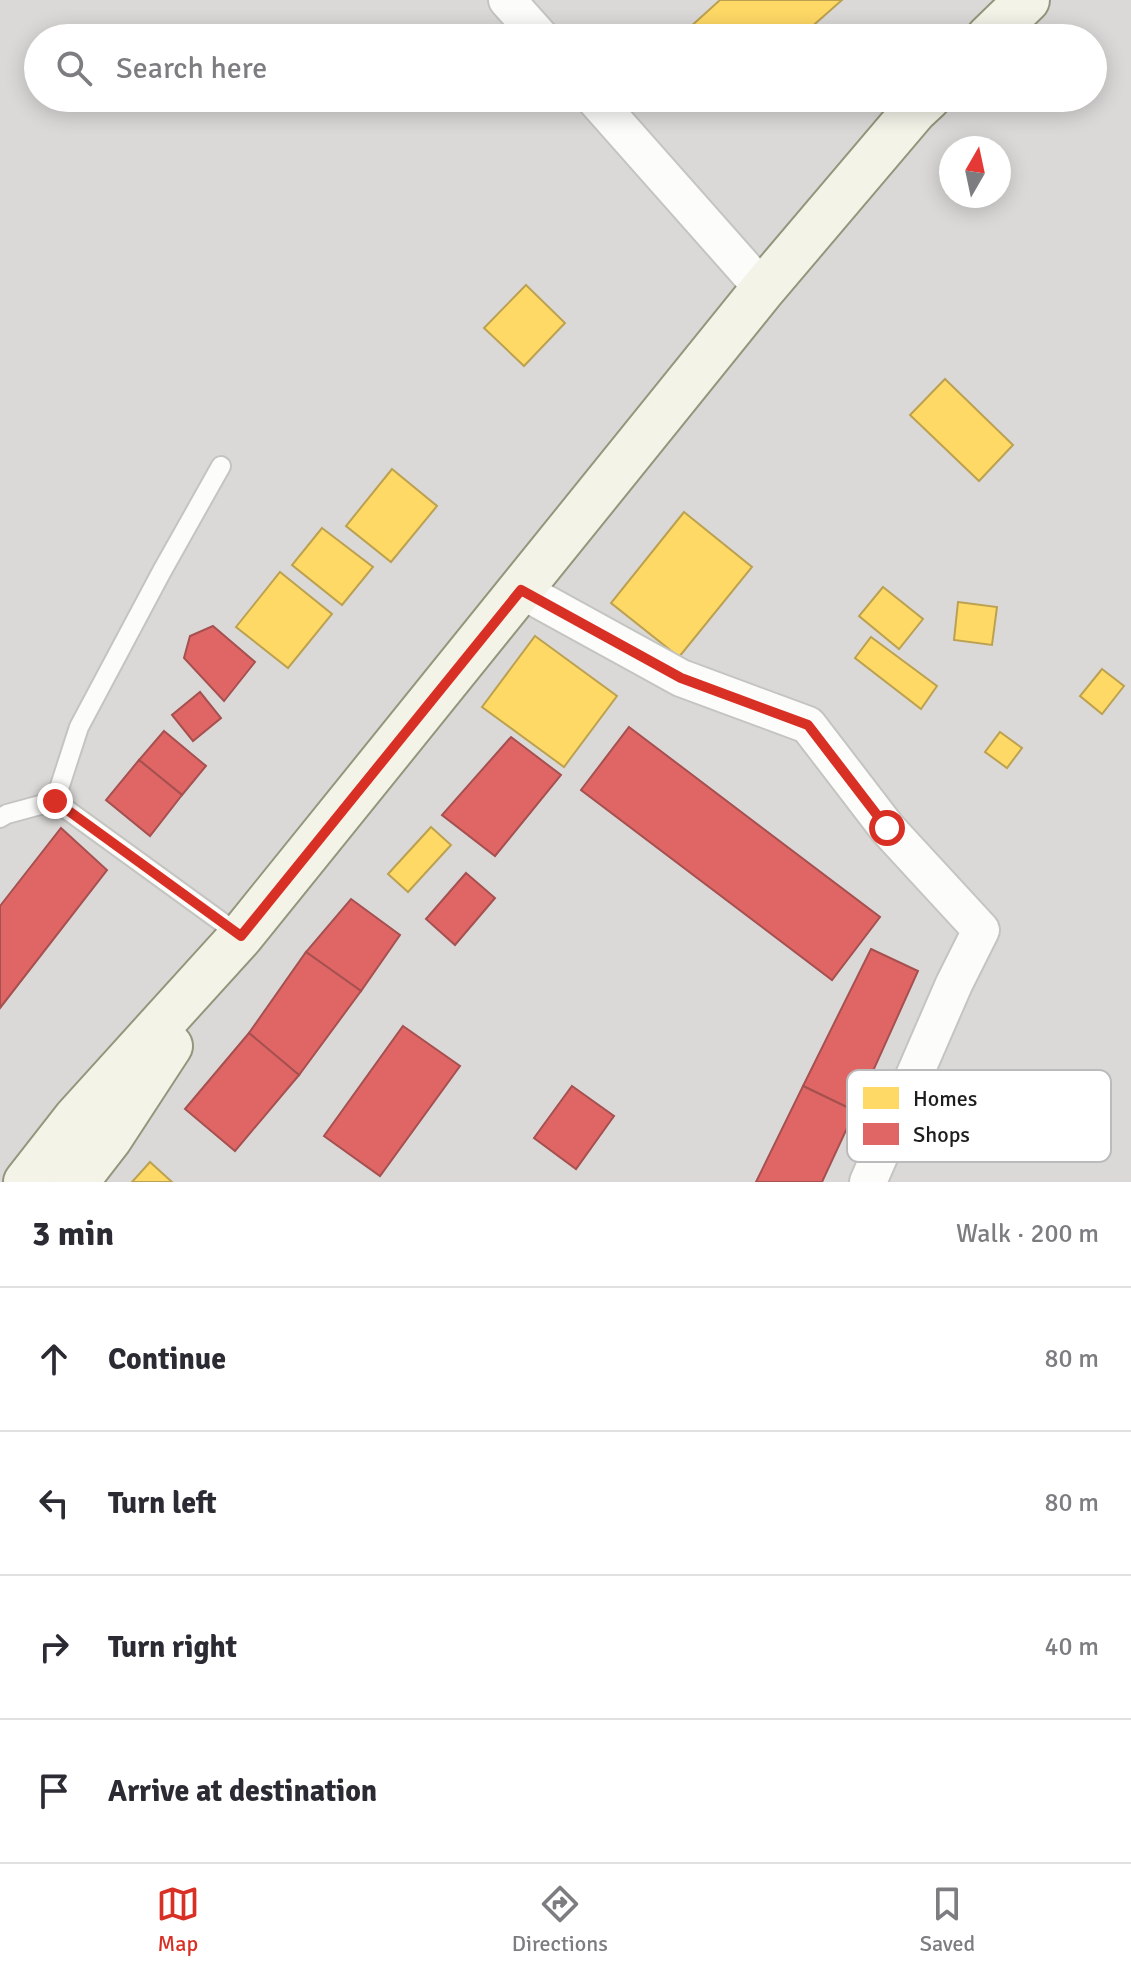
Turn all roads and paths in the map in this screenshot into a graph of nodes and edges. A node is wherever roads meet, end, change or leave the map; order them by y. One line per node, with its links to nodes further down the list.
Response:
1 (507, 0): 3 (street)
2 (1027, 0): 4 (main road)
3 (528, 24)
4 (1002, 24)
5 (606, 112): 7 (street)
6 (913, 112): 7 (main road)
7 (763, 289): 9 (main road)
8 (221, 466): 10 (lane)
9 (521, 590): 12 (main road); 13 (street)
10 (55, 801): 11 (lane); 12 (lane)
11 (0, 818)
12 (241, 936): 15 (main road); 16 (main road)
13 (917, 1070)
14 (877, 1162): 17 (street)
15 (26, 1182)
16 (76, 1182)
17 (868, 1182)

